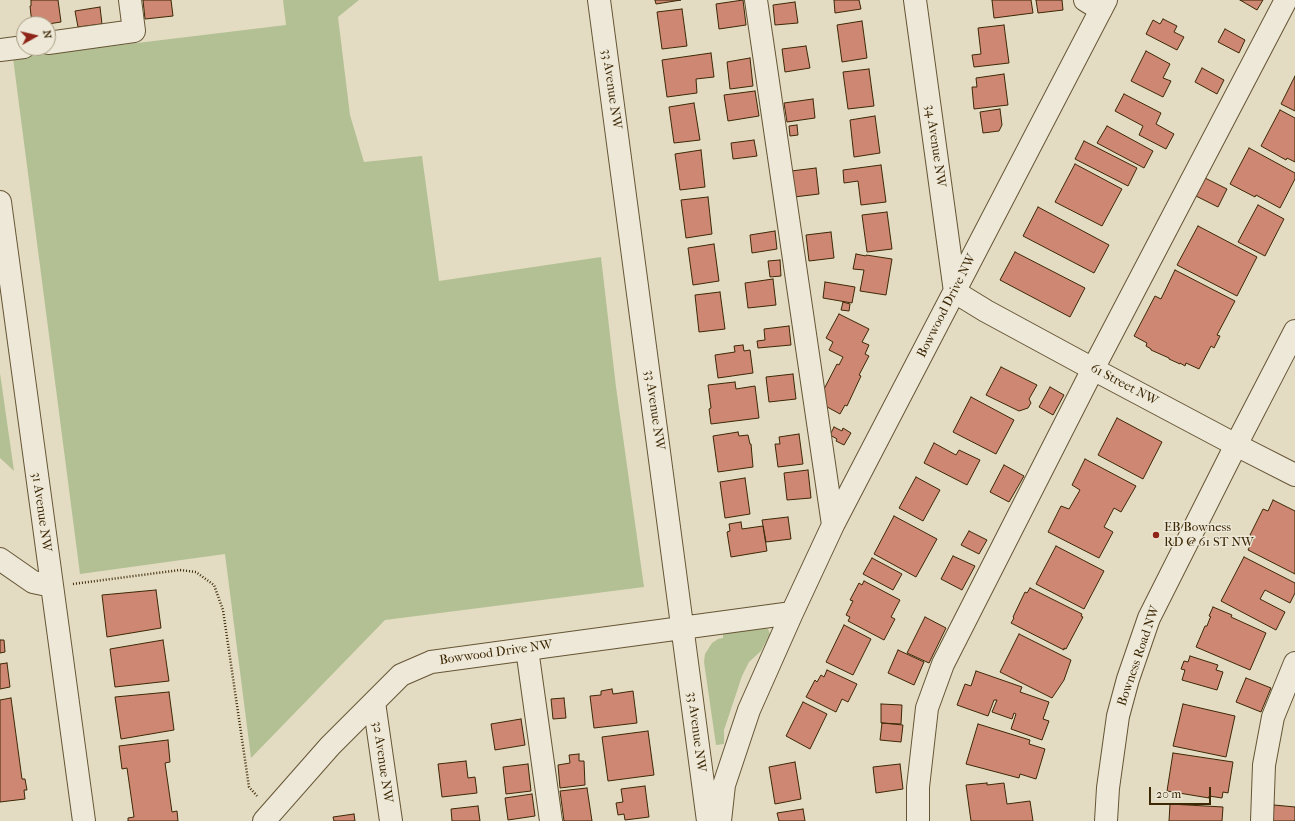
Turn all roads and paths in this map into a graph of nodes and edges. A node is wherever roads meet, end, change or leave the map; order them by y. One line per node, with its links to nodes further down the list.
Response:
1 (130, 0): 7 (street)
2 (599, 0): 20 (street, 33 Avenue NW)
3 (756, 0): 16 (street)
4 (915, 0): 11 (street, 34 Avenue NW)
5 (1286, 0): 13 (street)
6 (1097, 3): 11 (street, Bowwood Drive NW)
7 (56, 42)
8 (16, 48): 9 (street)
9 (0, 50)
10 (1, 213): 18 (street, 31 Avenue NW)
11 (955, 292): 13 (street, 61 Street NW); 16 (street, Bowwood Drive NW)
12 (1295, 331): 14 (street, Bowness Road NW)
13 (1093, 369): 14 (street, 61 Street NW); 30 (street)
14 (1236, 446): 15 (street, 61 Street NW); 31 (street, Bowness Road NW)
15 (1295, 475)
16 (833, 525): 19 (street, Bowwood Drive NW)
17 (0, 559): 18 (street)
18 (52, 586): 24 (path); 25 (street, 31 Avenue NW)
19 (792, 613): 20 (street, Bowwood Drive NW); 29 (street, Bowwood Drive NW)
20 (683, 628): 21 (street, Bowwood Drive NW); 28 (street, 33 Avenue NW)
21 (527, 649): 23 (street, Bowwood Drive NW); 27 (street)
22 (1295, 663): 32 (street)
23 (374, 702): 24 (street, Bowwood Drive NW); 26 (street, 32 Avenue NW)
24 (268, 816)
25 (84, 821)
26 (391, 821)
27 (551, 821)
28 (708, 821)
29 (720, 821)
30 (918, 821)
31 (1106, 821)
32 (1262, 821)

